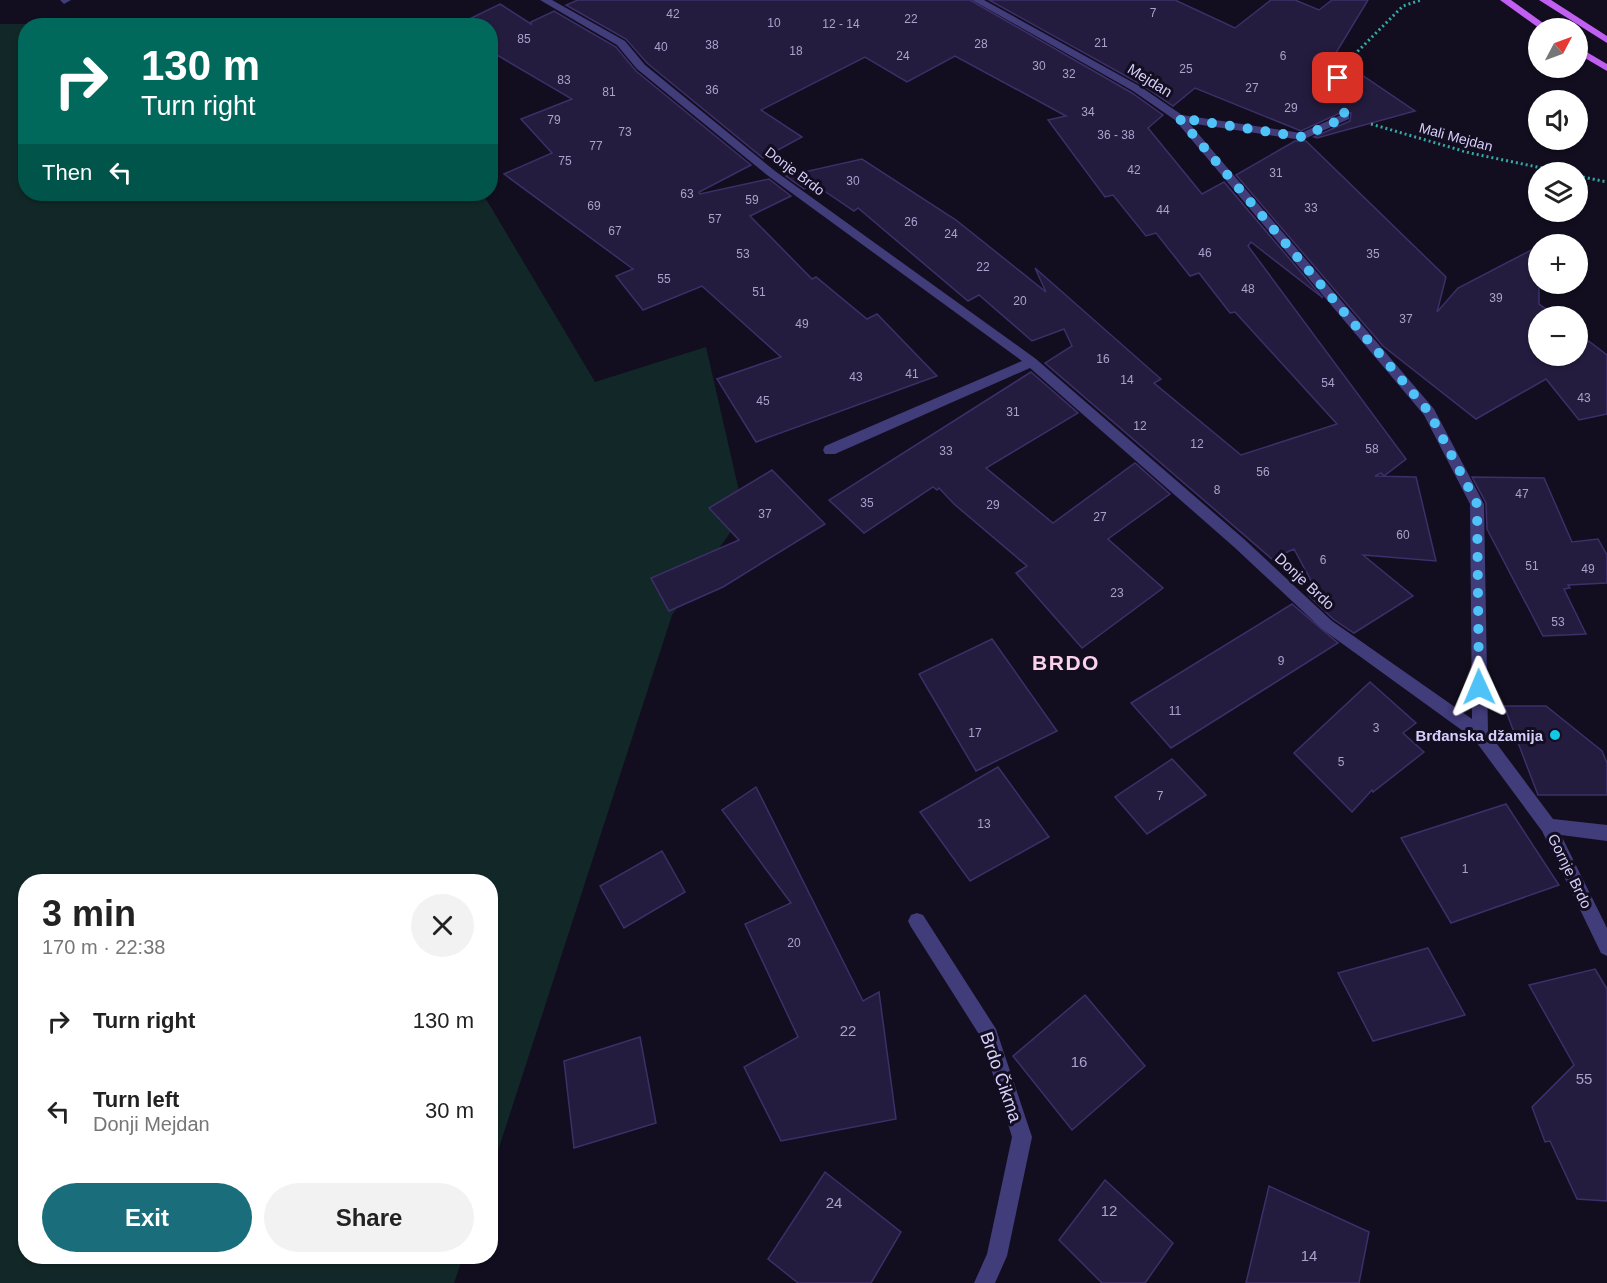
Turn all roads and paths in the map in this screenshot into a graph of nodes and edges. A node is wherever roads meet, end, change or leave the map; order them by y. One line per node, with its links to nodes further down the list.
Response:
1 (545, 0): 15 (street, Donje Brdo)
2 (977, 0): 11 (street, Mejdan)
3 (1421, 0): 10 (path)
4 (1505, 0): 6 (main road)
5 (1544, 0): 7 (main road)
6 (1531, 18)
7 (1607, 40)
8 (1588, 56): 9 (main road)
9 (1607, 68)
10 (1346, 117): 11 (street); 12 (path, Mali Mejdan)
11 (1179, 118): 17 (street, Mejdan)
12 (1528, 165)
13 (1588, 178): 14 (path)
14 (1607, 182)
15 (1032, 362): 16 (street); 17 (street, Donje Brdo)
16 (830, 450)
17 (1480, 734): 18 (street, Donje Brdo)
18 (1548, 826): 19 (street); 21 (street, Gornje Brdo)
19 (1607, 833)
20 (917, 921): 22 (street, Brdo Čikma)
21 (1607, 947)
22 (984, 1283)

